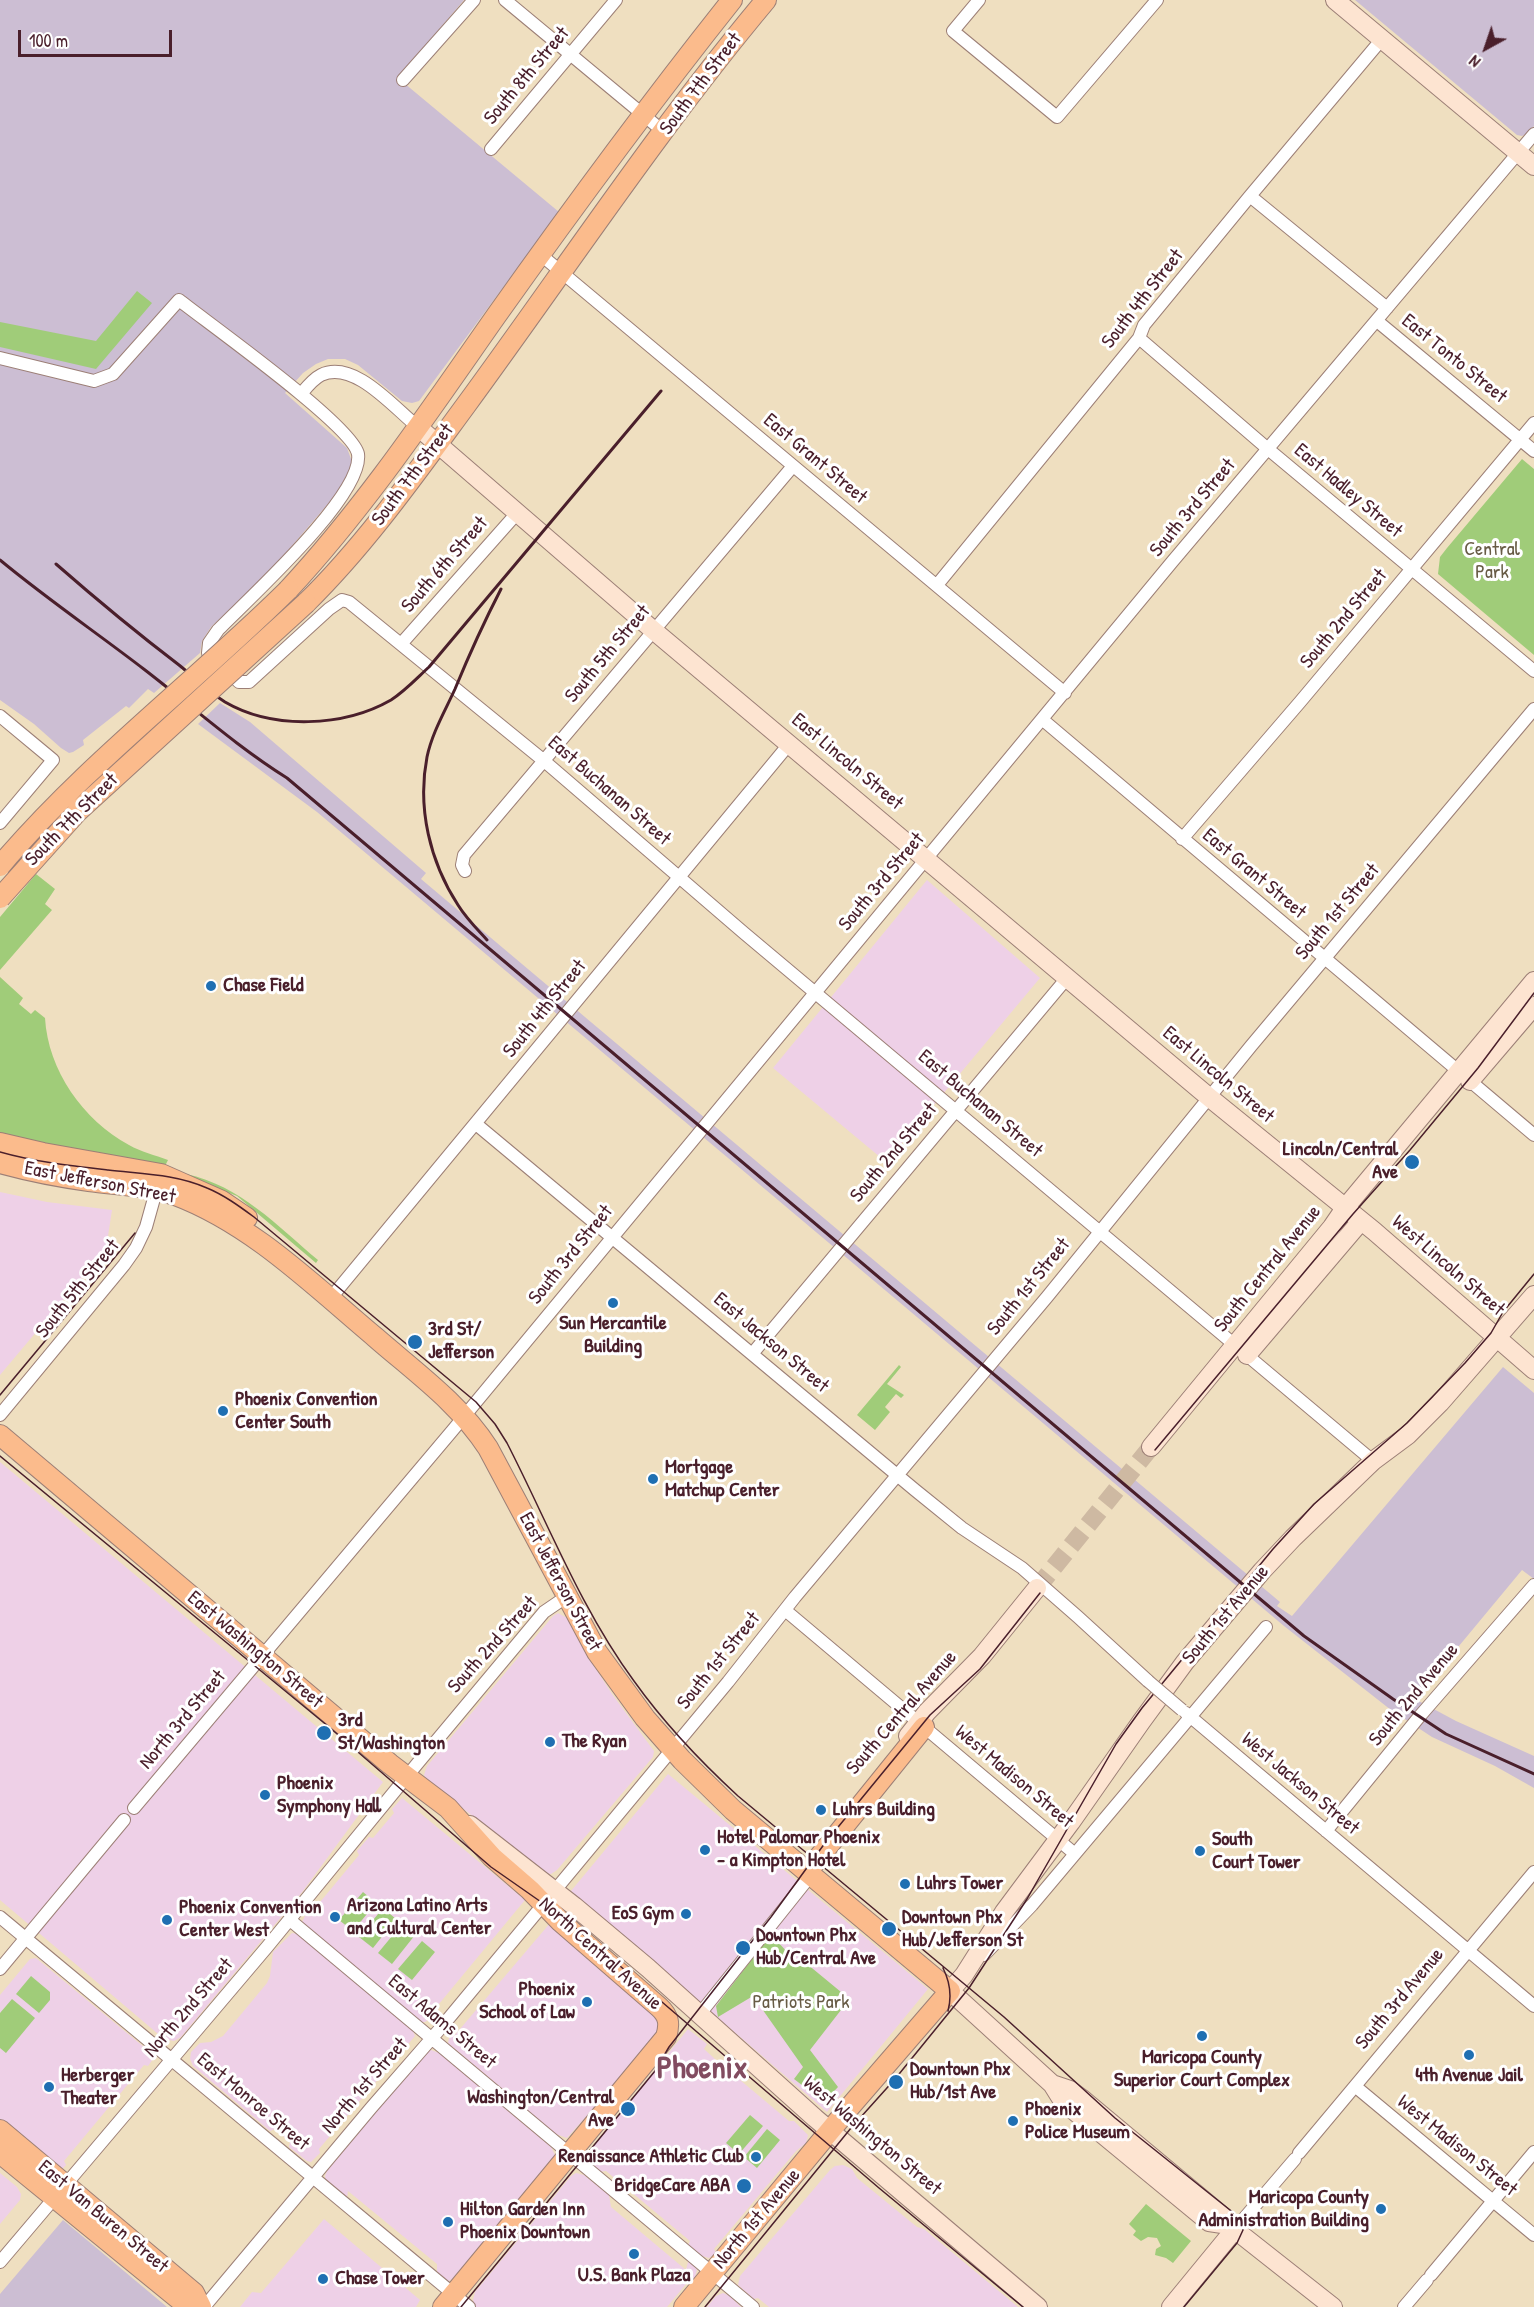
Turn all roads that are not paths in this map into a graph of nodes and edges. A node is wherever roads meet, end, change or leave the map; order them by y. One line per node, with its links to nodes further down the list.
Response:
1 (474, 0): 11 (street)
2 (505, 0): 10 (street)
3 (616, 0): 10 (street, South 8th Street)
4 (732, 0): 12 (main road, South 7th Street)
5 (766, 0): 13 (main road, South 7th Street)
6 (979, 0): 7 (street)
7 (1157, 0)
8 (1335, 0): 9 (main road)
9 (1382, 39): 16 (main road); 18 (street, South 4th Street)
10 (570, 54): 12 (street); 15 (street, South 8th Street)
11 (404, 80)
12 (643, 115): 13 (street); 19 (main road, South 7th Street)
13 (664, 132): 20 (main road, South 7th Street)
14 (1534, 134): 16 (street, South 3rd Street)
15 (491, 149)
16 (1518, 153): 17 (main road); 21 (street, South 3rd Street)
17 (1534, 166)
18 (1250, 196): 21 (street, East Tonto Street); 23 (street, South 4th Street)
19 (541, 255): 20 (street, East Grant Street); 27 (main road, South 7th Street)
20 (562, 272): 29 (main road, South 7th Street); 32 (street, East Grant Street)
21 (1387, 308): 22 (street, South 3rd Street)
22 (1377, 321): 28 (street, East Tonto Street); 30 (street, South 3rd Street)
23 (1139, 338): 30 (street, East Hadley Street); 35 (street, South 4th Street)
24 (0, 358): 25 (street)
25 (301, 394): 27 (street, East Lincoln Street); 37 (street, East Buchanan Street)
26 (1534, 423): 28 (street, South 2nd Street)
27 (417, 427): 29 (main road, East Lincoln Street); 48 (main road, South 7th Street, bridge)
28 (1521, 439): 31 (street, East Tonto Street); 34 (street, South 2nd Street)
29 (437, 444): 33 (main road, East Lincoln Street); 51 (main road, South 7th Street, bridge)
30 (1268, 449): 34 (street, East Hadley Street); 39 (street, South 3rd Street)
31 (1534, 451)
32 (793, 466): 35 (street, East Grant Street); 36 (street, South 5th Street)
33 (518, 512): 36 (main road, East Lincoln Street); 37 (street, South 6th Street)
34 (1412, 569): 38 (street, East Hadley Street); 46 (street, South 2nd Street)
35 (937, 585): 39 (street, East Grant Street)
36 (653, 630): 43 (main road, East Lincoln Street); 44 (street, South 5th Street)
37 (401, 644): 44 (street, East Buchanan Street)
38 (1534, 671)
39 (1065, 693): 42 (street, South 3rd Street)
40 (1534, 709): 52 (street, South 1st Street)
41 (0, 716): 45 (street)
42 (1042, 720): 46 (street, East Grant Street); 47 (street, South 3rd Street)
43 (790, 743): 47 (main road, East Lincoln Street); 50 (street, South 4th Street)
44 (543, 760): 49 (street, South 5th Street); 50 (street, East Buchanan Street)
45 (0, 823)
46 (1182, 839): 52 (street, East Grant Street)
47 (927, 859): 53 (main road, East Lincoln Street); 55 (street, South 3rd Street)
48 (0, 866)
49 (465, 871)
50 (679, 877): 55 (street, East Buchanan Street); 60 (street, South 4th Street)
51 (0, 898)
52 (1324, 958): 57 (street, East Grant Street); 58 (street, South 1st Street)
53 (1067, 978): 58 (main road, East Lincoln Street); 59 (street, South 2nd Street)
54 (1534, 981): 57 (main road, South Central Avenue)
55 (815, 992): 59 (street, East Buchanan Street); 68 (street, South 3rd Street)
56 (1534, 1006): 57 (main road)
57 (1466, 1078): 61 (street, East Grant Street); 65 (main road, South Central Avenue)
58 (1210, 1098): 65 (main road, East Lincoln Street); 67 (street, South 1st Street)
59 (956, 1109): 67 (street, East Buchanan Street); 73 (street, South 2nd Street)
60 (476, 1124): 68 (street, East Jackson Street); 69 (street, South 4th Street)
61 (1534, 1135)
62 (0, 1143): 64 (main road, East Jefferson Street)
63 (0, 1163): 64 (main road, East Jefferson Street)
64 (158, 1182): 69 (main road, East Jefferson Street); 75 (street, South 5th Street)
65 (1345, 1208): 66 (main road, East Lincoln Street); 72 (main road, South Central Avenue)
66 (1361, 1221): 71 (main road, West Lincoln Street); 72 (main road)
67 (1101, 1231): 72 (street, East Buchanan Street); 80 (street, South 1st Street)
68 (612, 1236): 73 (street, East Jackson Street); 76 (street, South 3rd Street)
69 (323, 1293): 76 (main road, East Jefferson Street)
70 (1534, 1295): 71 (main road, South 1st Avenue)
71 (1496, 1338): 74 (main road, West Lincoln Street); 79 (main road, South 1st Avenue)
72 (1241, 1349): 78 (main road, South Central Avenue); 79 (street, East Buchanan Street)
73 (752, 1354): 80 (street, East Jackson Street)
74 (1534, 1370)
75 (0, 1415)
76 (464, 1416): 83 (main road, East Jefferson Street); 87 (street, South 3rd Street)
77 (0, 1435): 87 (main road, East Washington Street)
78 (1151, 1447)
79 (1373, 1461): 96 (main road, South 1st Avenue)
80 (898, 1474): 82 (street, East Jackson Street); 85 (street, South 1st Street)
81 (1534, 1585): 84 (street, South 2nd Avenue)
82 (1041, 1588): 88 (street, West Jackson Street, bridge); 89 (main road, South Central Avenue)
83 (566, 1597): 90 (main road, East Jefferson Street); 91 (street, South 2nd Street)
84 (1528, 1599): 95 (street, South 2nd Avenue)
85 (785, 1610): 89 (street, West Madison Street); 90 (street, South 1st Street)
86 (1266, 1627): 88 (street, South 1st Avenue)
87 (262, 1656): 91 (main road, East Washington Street); 92 (street, North 3rd Street)
88 (1187, 1714): 95 (street, West Jackson Street); 97 (street, South 1st Avenue)
89 (924, 1727): 96 (street, West Madison Street); 98 (main road)
90 (672, 1749): 98 (main road, East Jefferson Street); 100 (street, South 1st Street)
91 (406, 1777): 93 (main road, East Washington Street); 102 (street, North 2nd Street)
92 (134, 1808)
93 (448, 1808): 100 (main road, North Central Avenue)
94 (124, 1820): 103 (street)
95 (1326, 1831): 104 (street, West Jackson Street)
96 (1058, 1839): 97 (street, West Madison Street); 106 (main road, South 1st Avenue)
97 (1075, 1854): 106 (street, South 1st Avenue)
98 (806, 1872): 107 (main road, East Jefferson Street); 109 (street)
99 (1534, 1872): 104 (street, South 3rd Avenue)
100 (549, 1897): 109 (main road, West Washington Street); 110 (street, North 1st Street); 117 (main road, North Central Avenue)
101 (0, 1917): 103 (street, East Monroe Street)
102 (290, 1920): 110 (street, East Adams Street); 111 (street, North 2nd Street)
103 (25, 1937): 105 (street); 111 (street, East Monroe Street)
104 (1470, 1951): 108 (street, West Jackson Street); 112 (street, South 3rd Avenue)
105 (0, 1969)
106 (964, 1975): 107 (main road, South 1st Avenue)
107 (950, 1991): 114 (main road, South 1st Avenue); 121 (main road)
108 (1534, 2006)
109 (699, 2016): 114 (main road, West Washington Street)
110 (431, 2038): 117 (street, East Adams Street); 118 (street, North 1st Street)
111 (171, 2059): 118 (street, East Monroe Street); 119 (street, North 2nd Street)
112 (1356, 2087): 120 (street, West Madison Street); 121 (street, South 3rd Avenue)
113 (0, 2130): 119 (main road, East Van Buren Street)
114 (830, 2130): 124 (main road, North 1st Avenue); 131 (main road, West Washington Street)
115 (1534, 2152): 120 (street)
116 (0, 2153): 119 (main road, East Van Buren Street)
117 (570, 2154): 124 (street, East Adams Street); 125 (main road, North Central Avenue)
118 (313, 2177): 125 (street, East Monroe Street); 127 (street, North 1st Street)
119 (60, 2191): 123 (street, North 2nd Street); 126 (main road, East Van Buren Street); 127 (main road, East Van Buren Street)
120 (1494, 2202): 122 (street, West Madison Street); 134 (street)
121 (1232, 2227): 132 (main road, South 3rd Avenue); 133 (main road)
122 (1534, 2235)
123 (0, 2262)
124 (712, 2273): 129 (main road, North 1st Avenue); 130 (street, East Adams Street)
125 (448, 2301): 128 (street, East Monroe Street)
126 (196, 2307)
127 (202, 2307)
128 (469, 2307)
129 (684, 2307)
130 (753, 2307)
131 (1038, 2307)
132 (1170, 2307)
133 (1333, 2307)
134 (1404, 2307)

